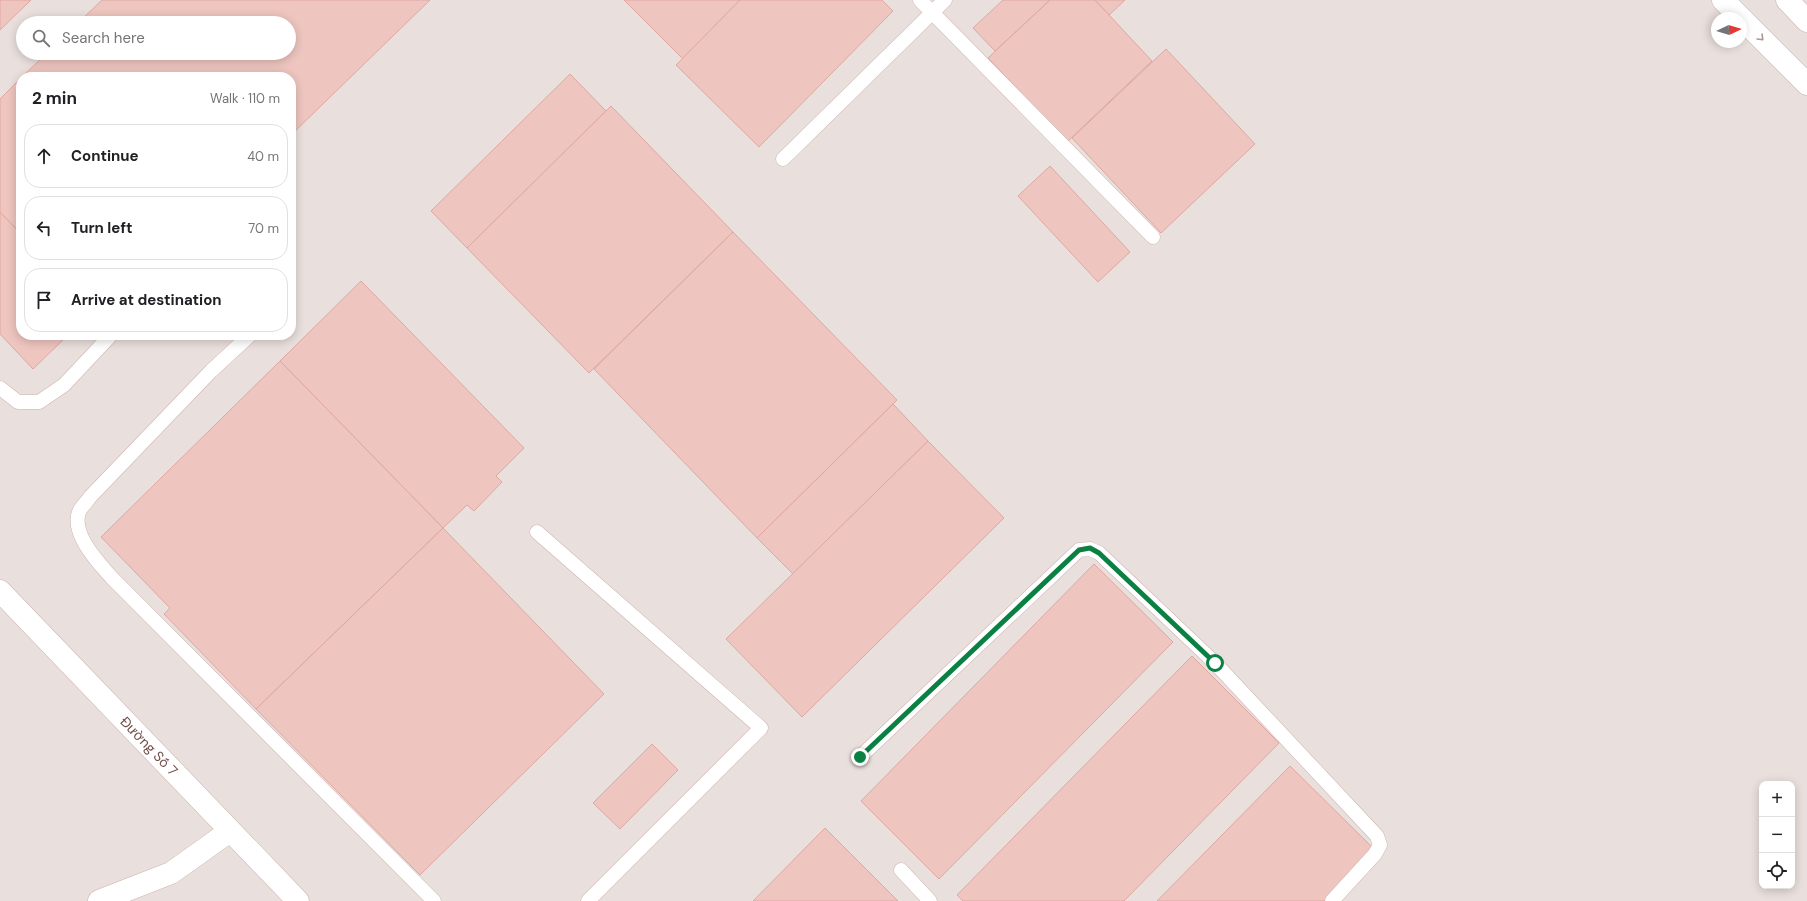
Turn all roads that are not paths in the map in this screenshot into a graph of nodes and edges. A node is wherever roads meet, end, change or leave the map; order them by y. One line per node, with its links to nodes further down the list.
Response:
1 (920, 0): 5 (lane)
2 (945, 0): 5 (lane)
3 (1723, 0): 7 (street, one-way to 7)
4 (1786, 0): 6 (street)
5 (933, 12): 8 (lane); 9 (lane)
6 (1807, 21)
7 (1807, 84)
8 (783, 159)
9 (1154, 237)
10 (106, 340): 12 (lane)
11 (245, 340): 20 (lane)
12 (0, 388)
13 (537, 532): 21 (lane)
14 (0, 591): 16 (street, Đường Số 7)
15 (860, 757): 23 (lane)
16 (230, 831): 18 (street); 19 (street, Đường Số 7)
17 (901, 870): 22 (lane)
18 (99, 901)
19 (298, 901)
20 (434, 901)
21 (588, 901)
22 (930, 901)
23 (1332, 901)

